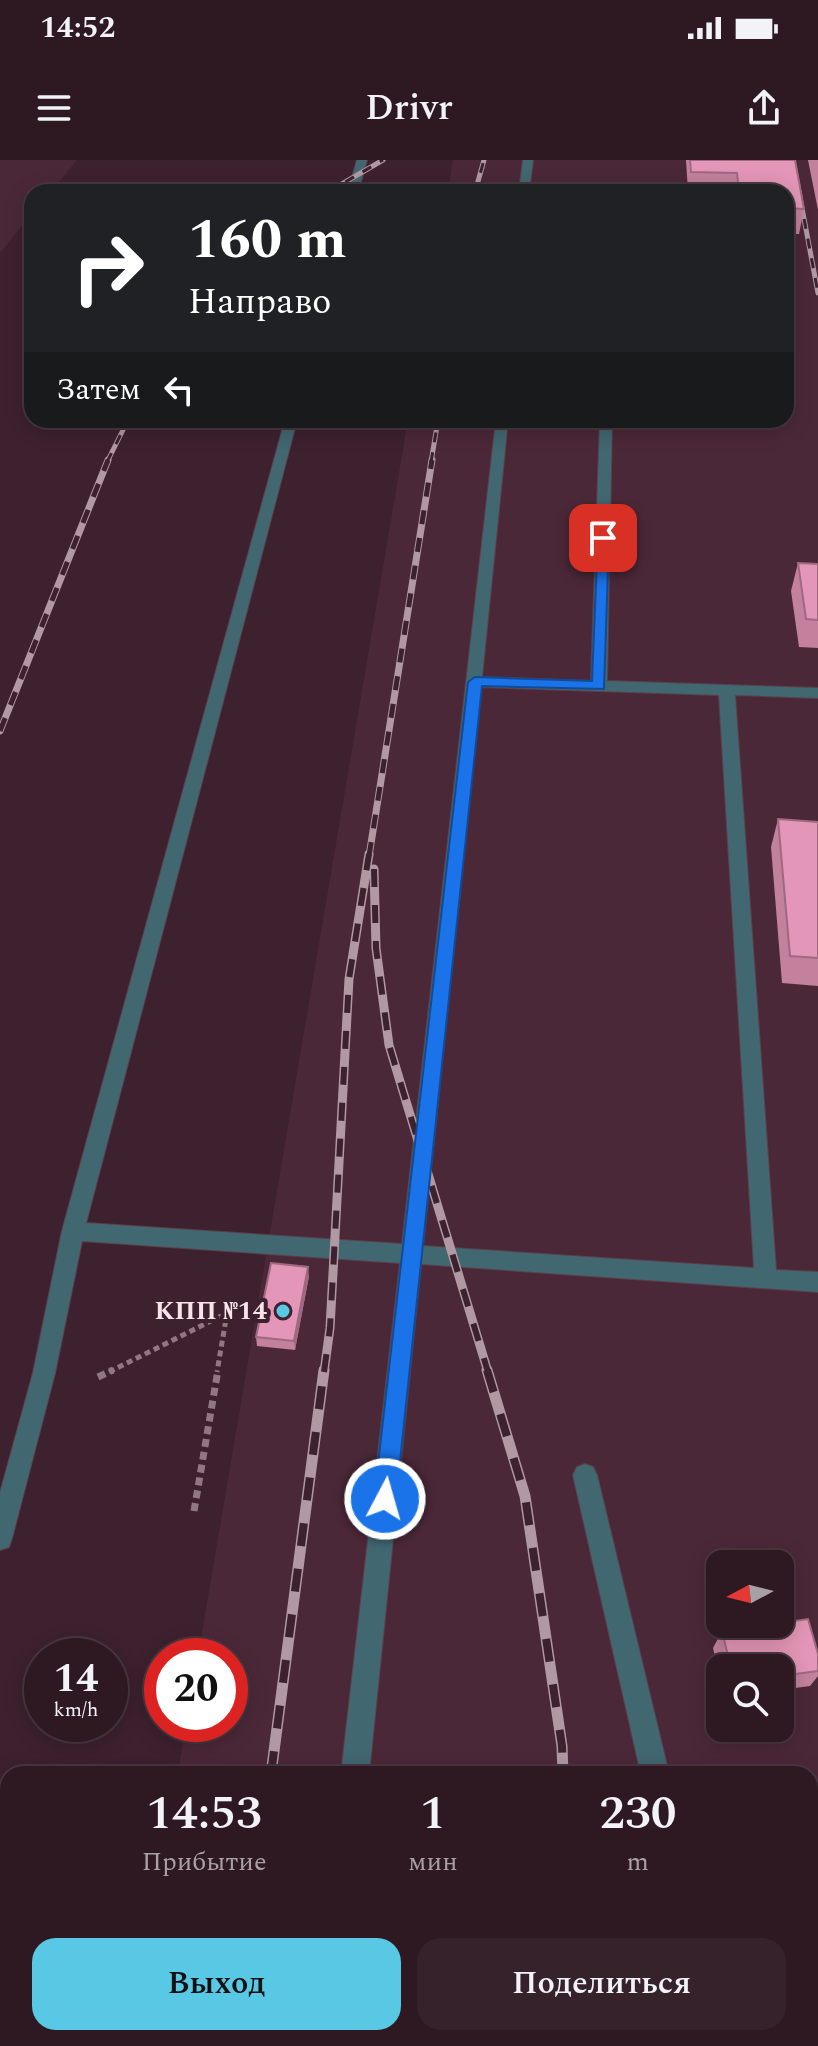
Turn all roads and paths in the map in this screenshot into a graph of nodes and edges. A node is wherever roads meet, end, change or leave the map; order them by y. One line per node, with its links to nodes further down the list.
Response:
1 (362, 160): 3 (lane)
2 (528, 160): 4 (lane)
3 (355, 184)
4 (525, 184)
5 (289, 428): 12 (lane)
6 (501, 428): 8 (lane)
7 (606, 428): 9 (lane)
8 (475, 682): 9 (lane); 13 (lane)
9 (599, 686): 10 (lane)
10 (727, 690): 11 (lane); 14 (lane)
11 (817, 698)
12 (73, 1231): 13 (lane); 19 (lane)
13 (412, 1254): 14 (lane); 20 (lane)
14 (766, 1278): 15 (lane)
15 (818, 1282)
16 (98, 1377): 18 (path)
17 (585, 1475): 21 (lane)
18 (194, 1511)
19 (0, 1538)
20 (356, 1766)
21 (653, 1766)

